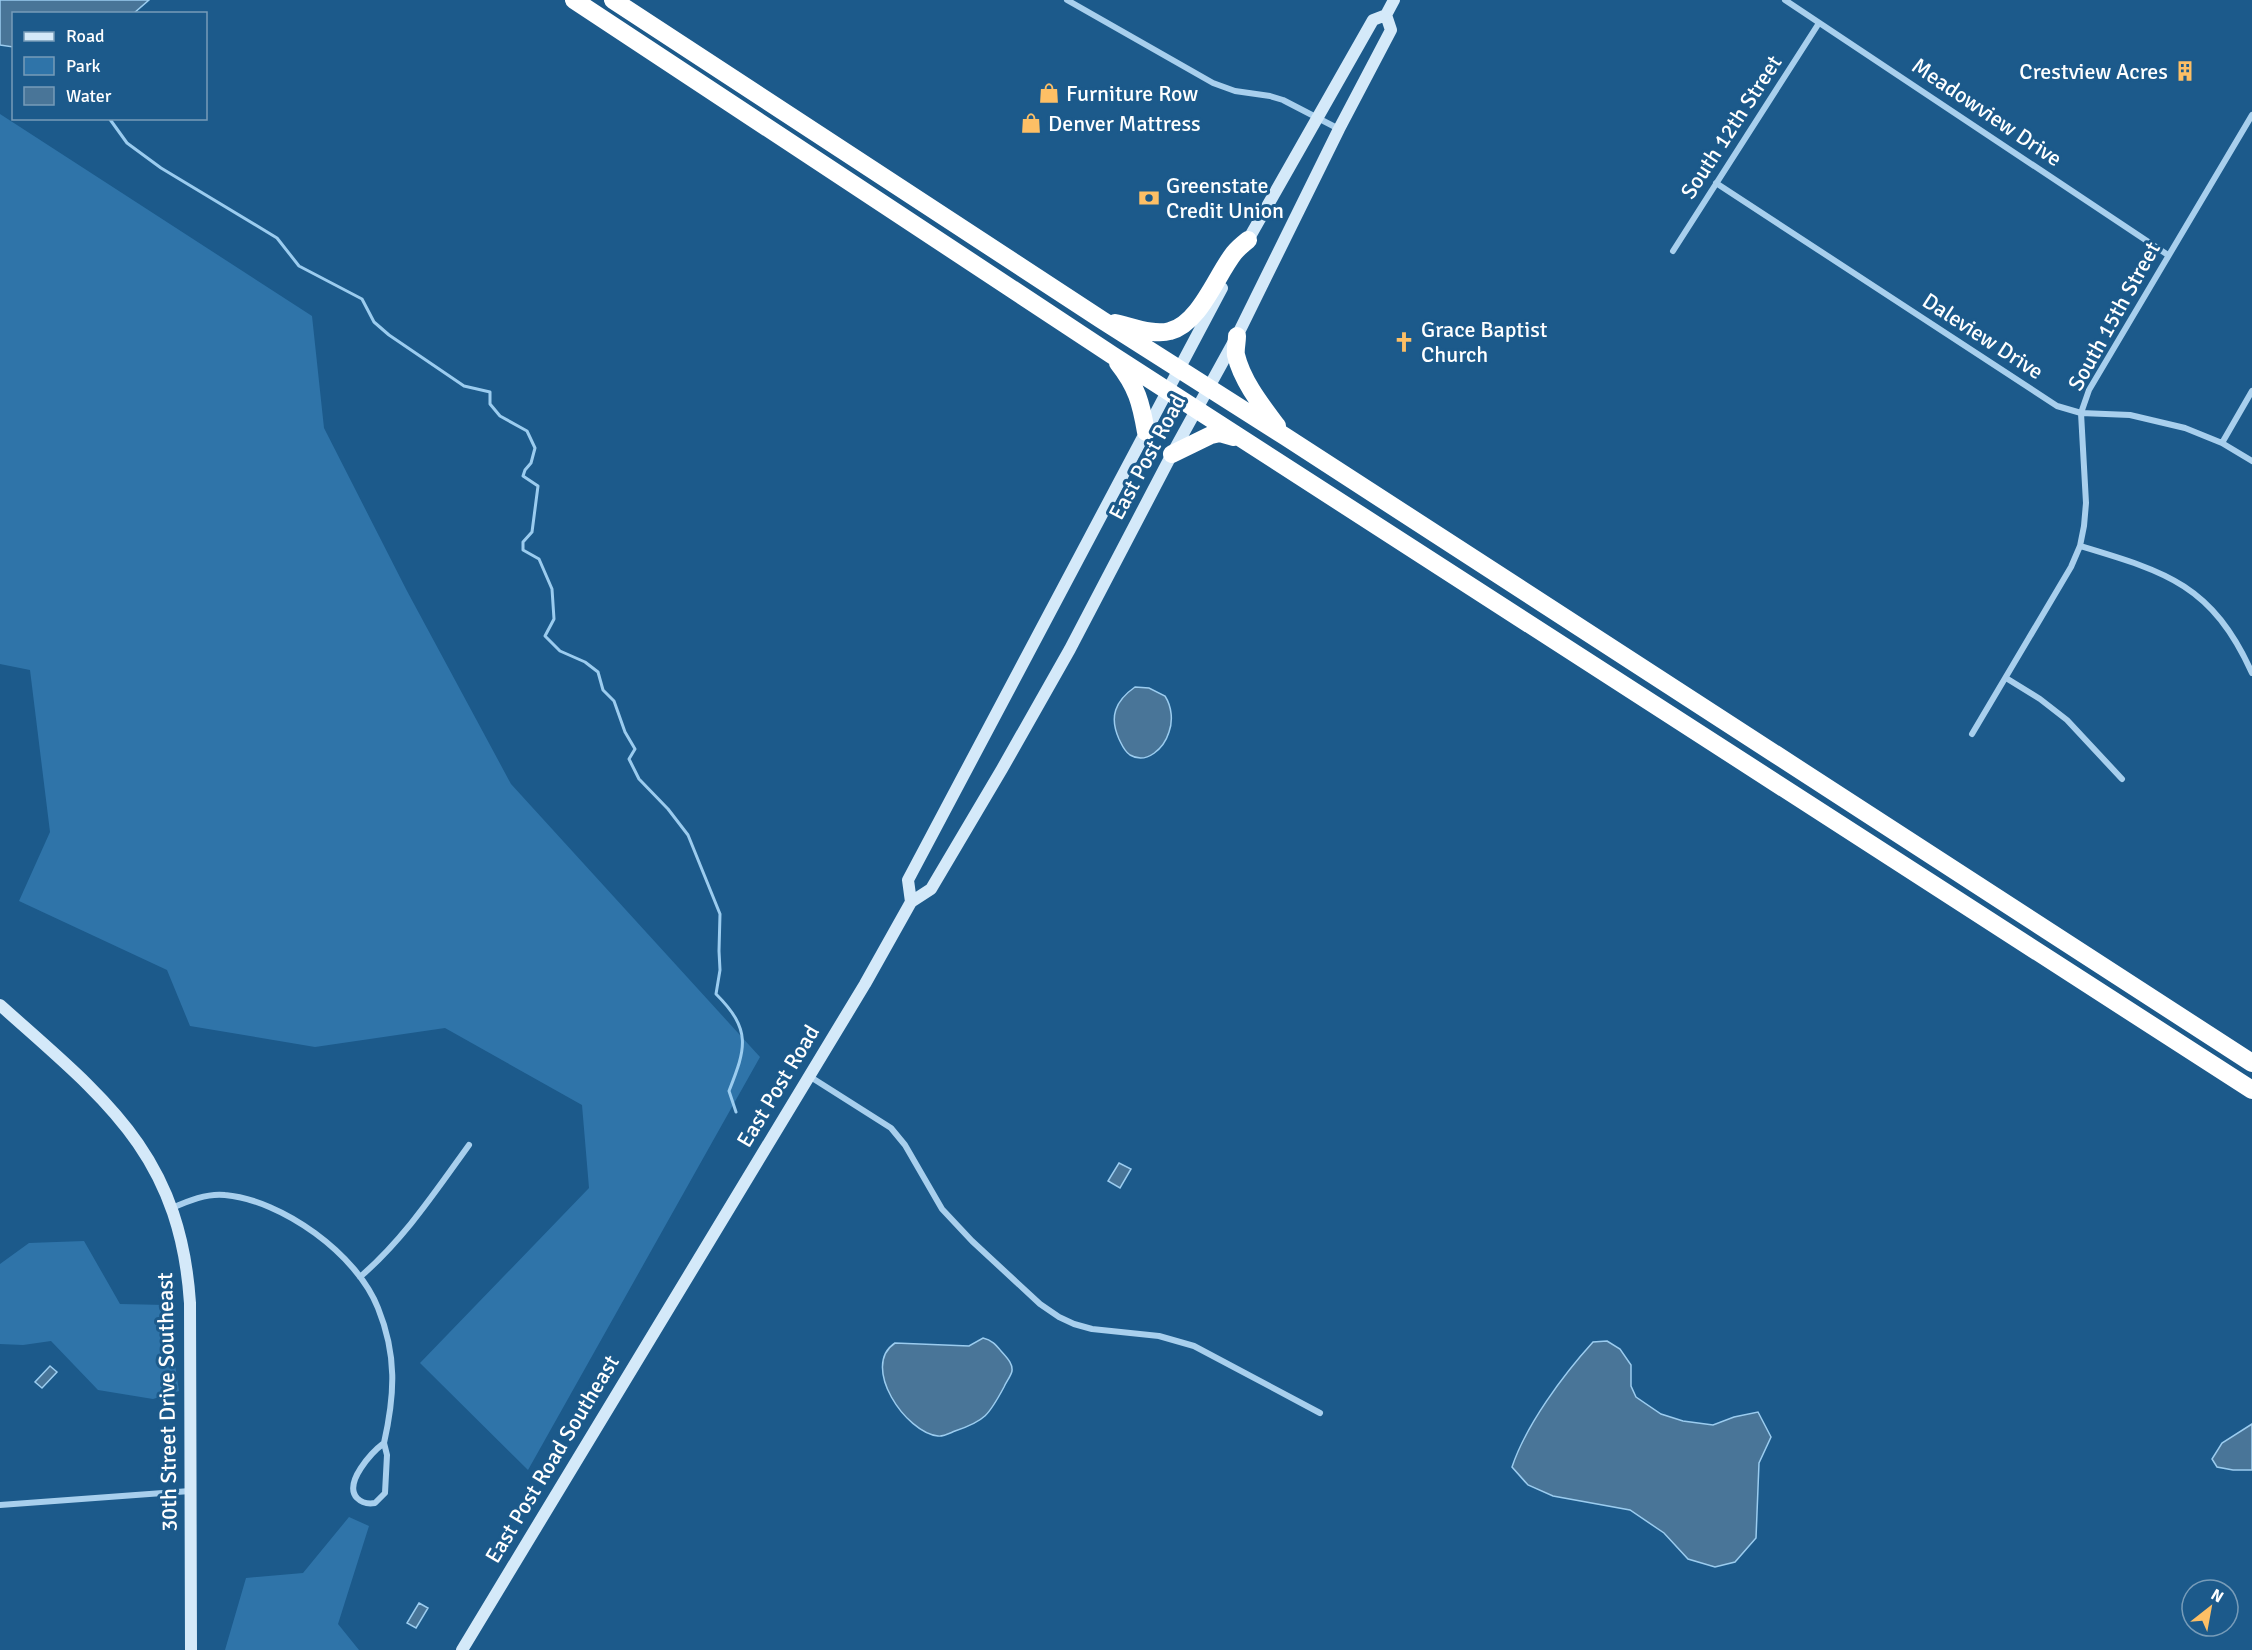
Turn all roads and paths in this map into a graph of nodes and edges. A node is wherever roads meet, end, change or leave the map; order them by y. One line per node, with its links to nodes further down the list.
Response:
1 (574, 0): 5 (highway)
2 (1067, 0): 9 (street)
3 (1394, 0): 6 (main road, East Post Road)
4 (1785, 0): 7 (street, Meadowview Drive)
5 (605, 8): 15 (highway); 17 (highway)
6 (1386, 15): 9 (main road, East Post Road); 10 (main road, East Post Road)
7 (1819, 23): 11 (street, South 12th Street); 14 (street, Meadowview Drive)
8 (2252, 115): 14 (street, South 15th Street)
9 (1317, 117): 10 (street); 12 (main road, East Post Road)
10 (1339, 129): 16 (main road, East Post Road)
11 (1716, 183): 13 (street, South 12th Street); 23 (street, Daleview Drive)
12 (1248, 240): 15 (highway); 18 (main road, East Post Road)
13 (1673, 251)
14 (2168, 255): 23 (street, South 15th Street)
15 (1102, 321): 18 (highway)
16 (1237, 336): 19 (main road, East Post Road); 25 (highway)
17 (1112, 355): 20 (highway); 24 (highway)
18 (1179, 369): 19 (highway); 20 (main road, East Post Road)
19 (1209, 387): 22 (main road, East Post Road); 25 (highway)
20 (1168, 391): 22 (highway); 24 (main road, East Post Road)
21 (2252, 391): 27 (street)
22 (1196, 410): 26 (highway); 28 (main road, East Post Road)
23 (2081, 412): 27 (street, Daleview Drive); 30 (street, South 15th Street)
24 (1146, 432): 35 (main road, East Post Road)
25 (1286, 436): 37 (highway)
26 (1243, 440): 28 (highway); 39 (highway)
27 (2222, 443): 29 (street, Daleview Drive)
28 (1172, 454): 35 (main road, East Post Road)
29 (2252, 461)
30 (2080, 546): 31 (street); 32 (street, South 15th Street)
31 (2252, 673)
32 (2006, 678): 33 (street, South 15th Street); 34 (street)
33 (1972, 734)
34 (2122, 779)
35 (911, 902): 38 (main road, East Post Road)
36 (0, 1005): 41 (main road, 30th Street Drive Southeast)
37 (2252, 1063)
38 (808, 1076): 43 (main road, East Post Road); 44 (street)
39 (2252, 1090)
40 (469, 1145): 42 (street)
41 (172, 1208): 42 (street); 46 (main road, 30th Street Drive Southeast)
42 (360, 1277): 45 (street)
43 (679, 1290): 49 (main road, East Post Road Southeast)
44 (1320, 1413)
45 (384, 1443): 45 (street)
46 (190, 1491): 47 (street); 48 (main road, 30th Street Drive Southeast)
47 (0, 1505)
48 (191, 1650)
49 (462, 1650)

